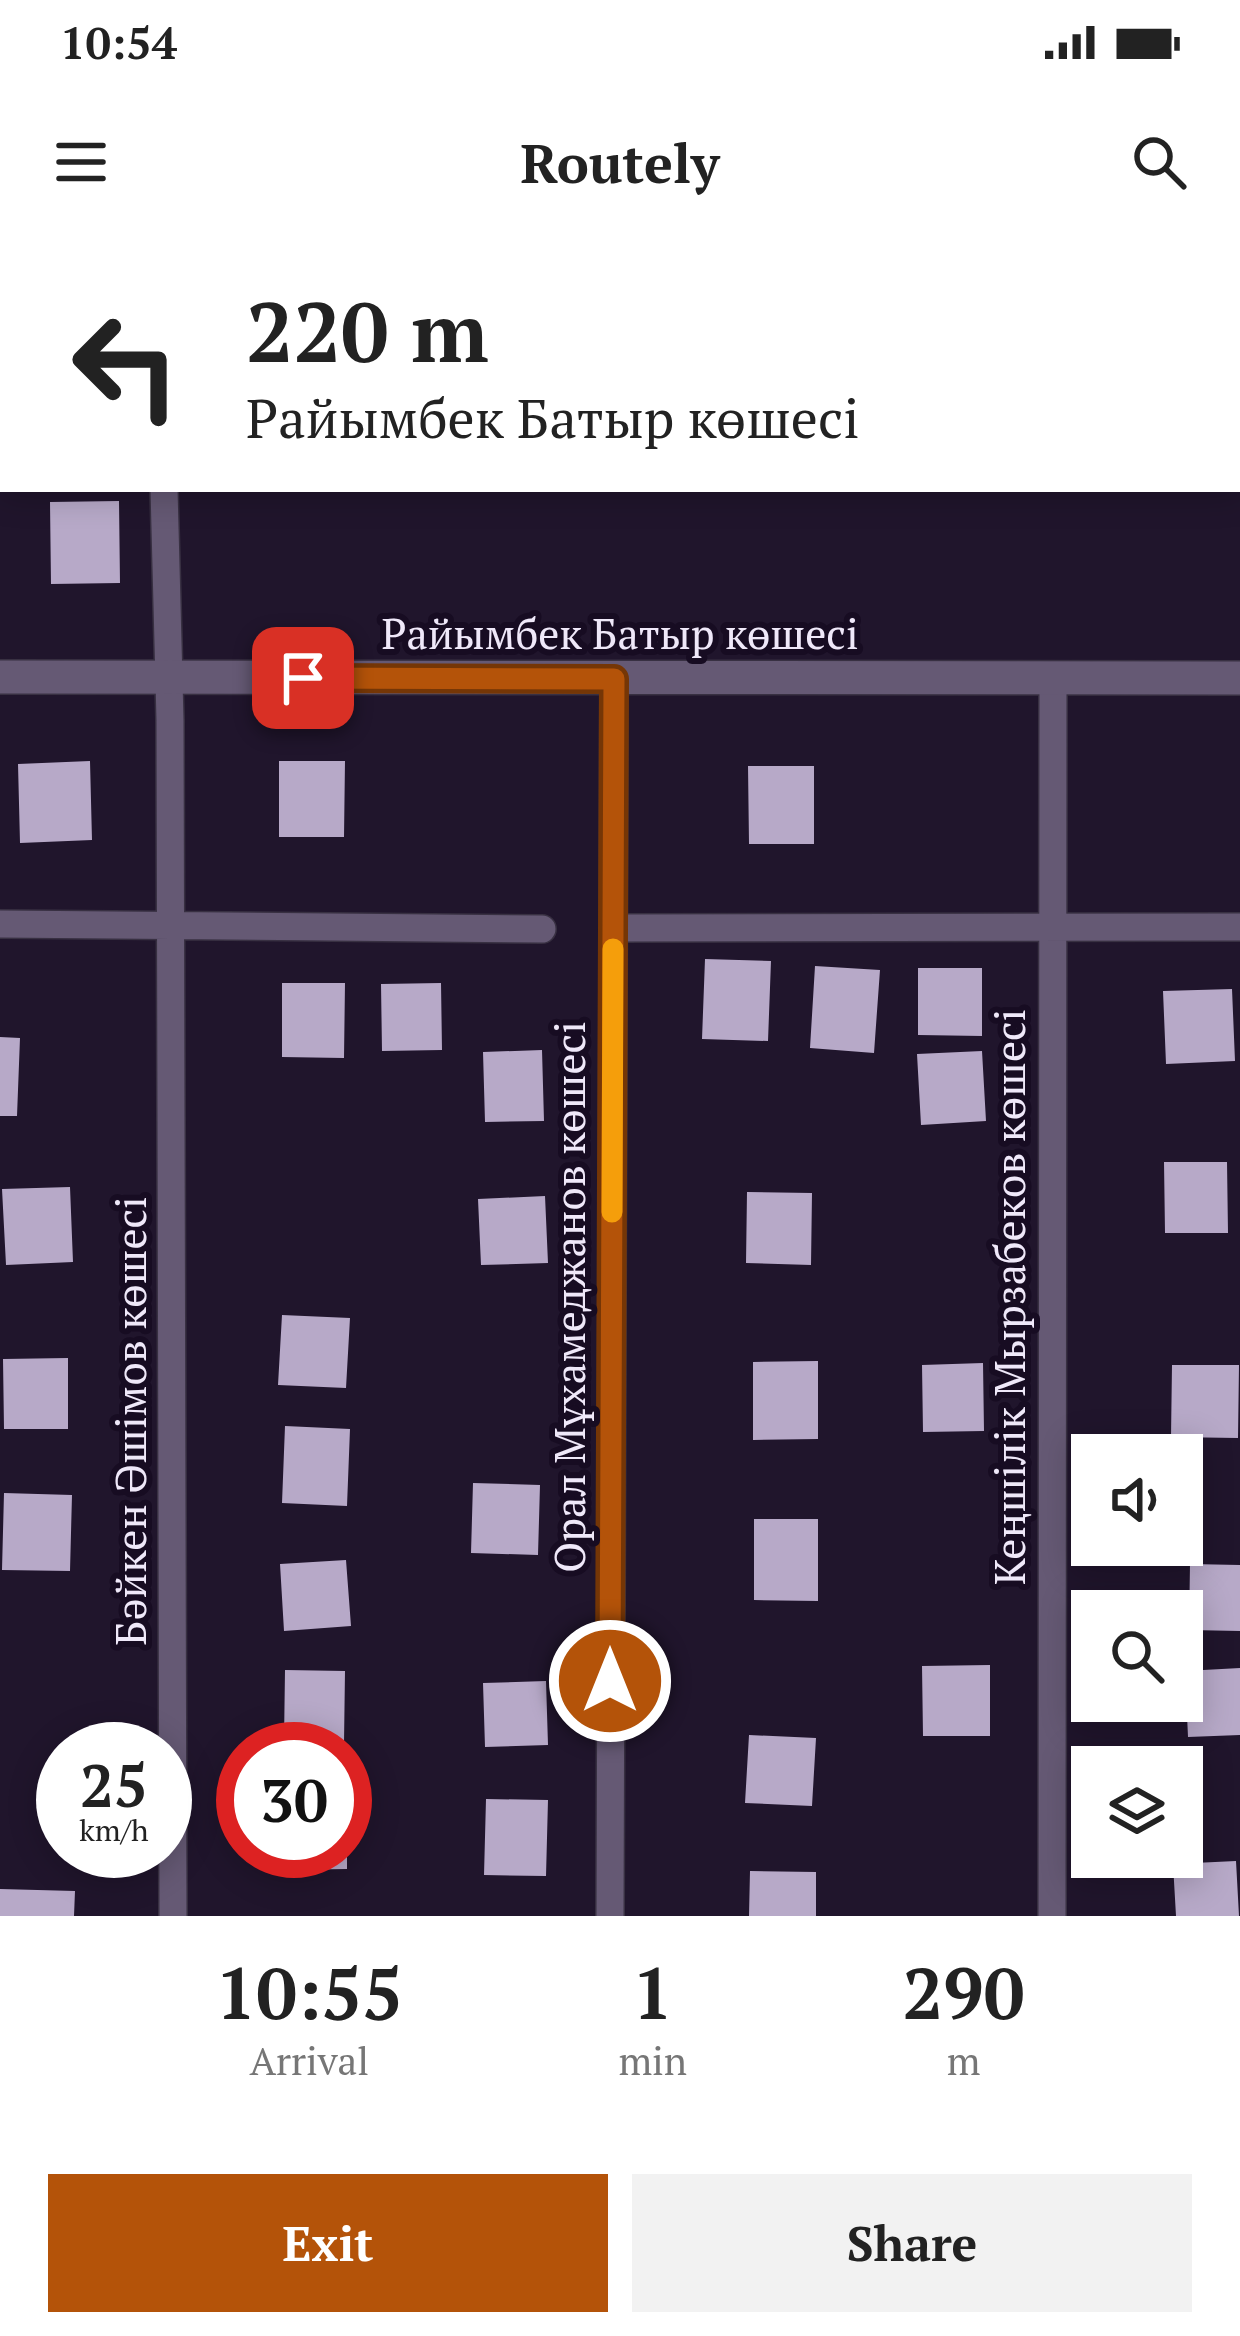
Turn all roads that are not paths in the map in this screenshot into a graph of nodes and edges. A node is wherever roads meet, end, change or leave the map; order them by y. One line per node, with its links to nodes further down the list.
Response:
1 (164, 492): 3 (street, Бәйкен Әшімов көшесі)
2 (0, 677): 3 (street, Райымбек Батыр көшесі)
3 (170, 678): 5 (street, Райымбек Батыр көшесі); 8 (street, Бәйкен Әшімов көшесі)
4 (1240, 678): 6 (street, Райымбек Батыр көшесі)
5 (614, 679): 6 (street, Райымбек Батыр көшесі); 12 (street, Орал Мұхамеджанов көшесі)
6 (1053, 679): 9 (street, Кеңшілік Мырзабеков көшесі)
7 (0, 924): 8 (street)
8 (172, 926): 11 (street); 13 (street, Бәйкен Әшімов көшесі)
9 (1053, 926): 10 (street); 12 (street); 15 (street, Кеңшілік Мырзабеков көшесі)
10 (1240, 927)
11 (542, 928)
12 (613, 928): 14 (street, Орал Мұхамеджанов көшесі)
13 (173, 1916)
14 (610, 1916)
15 (1052, 1916)

